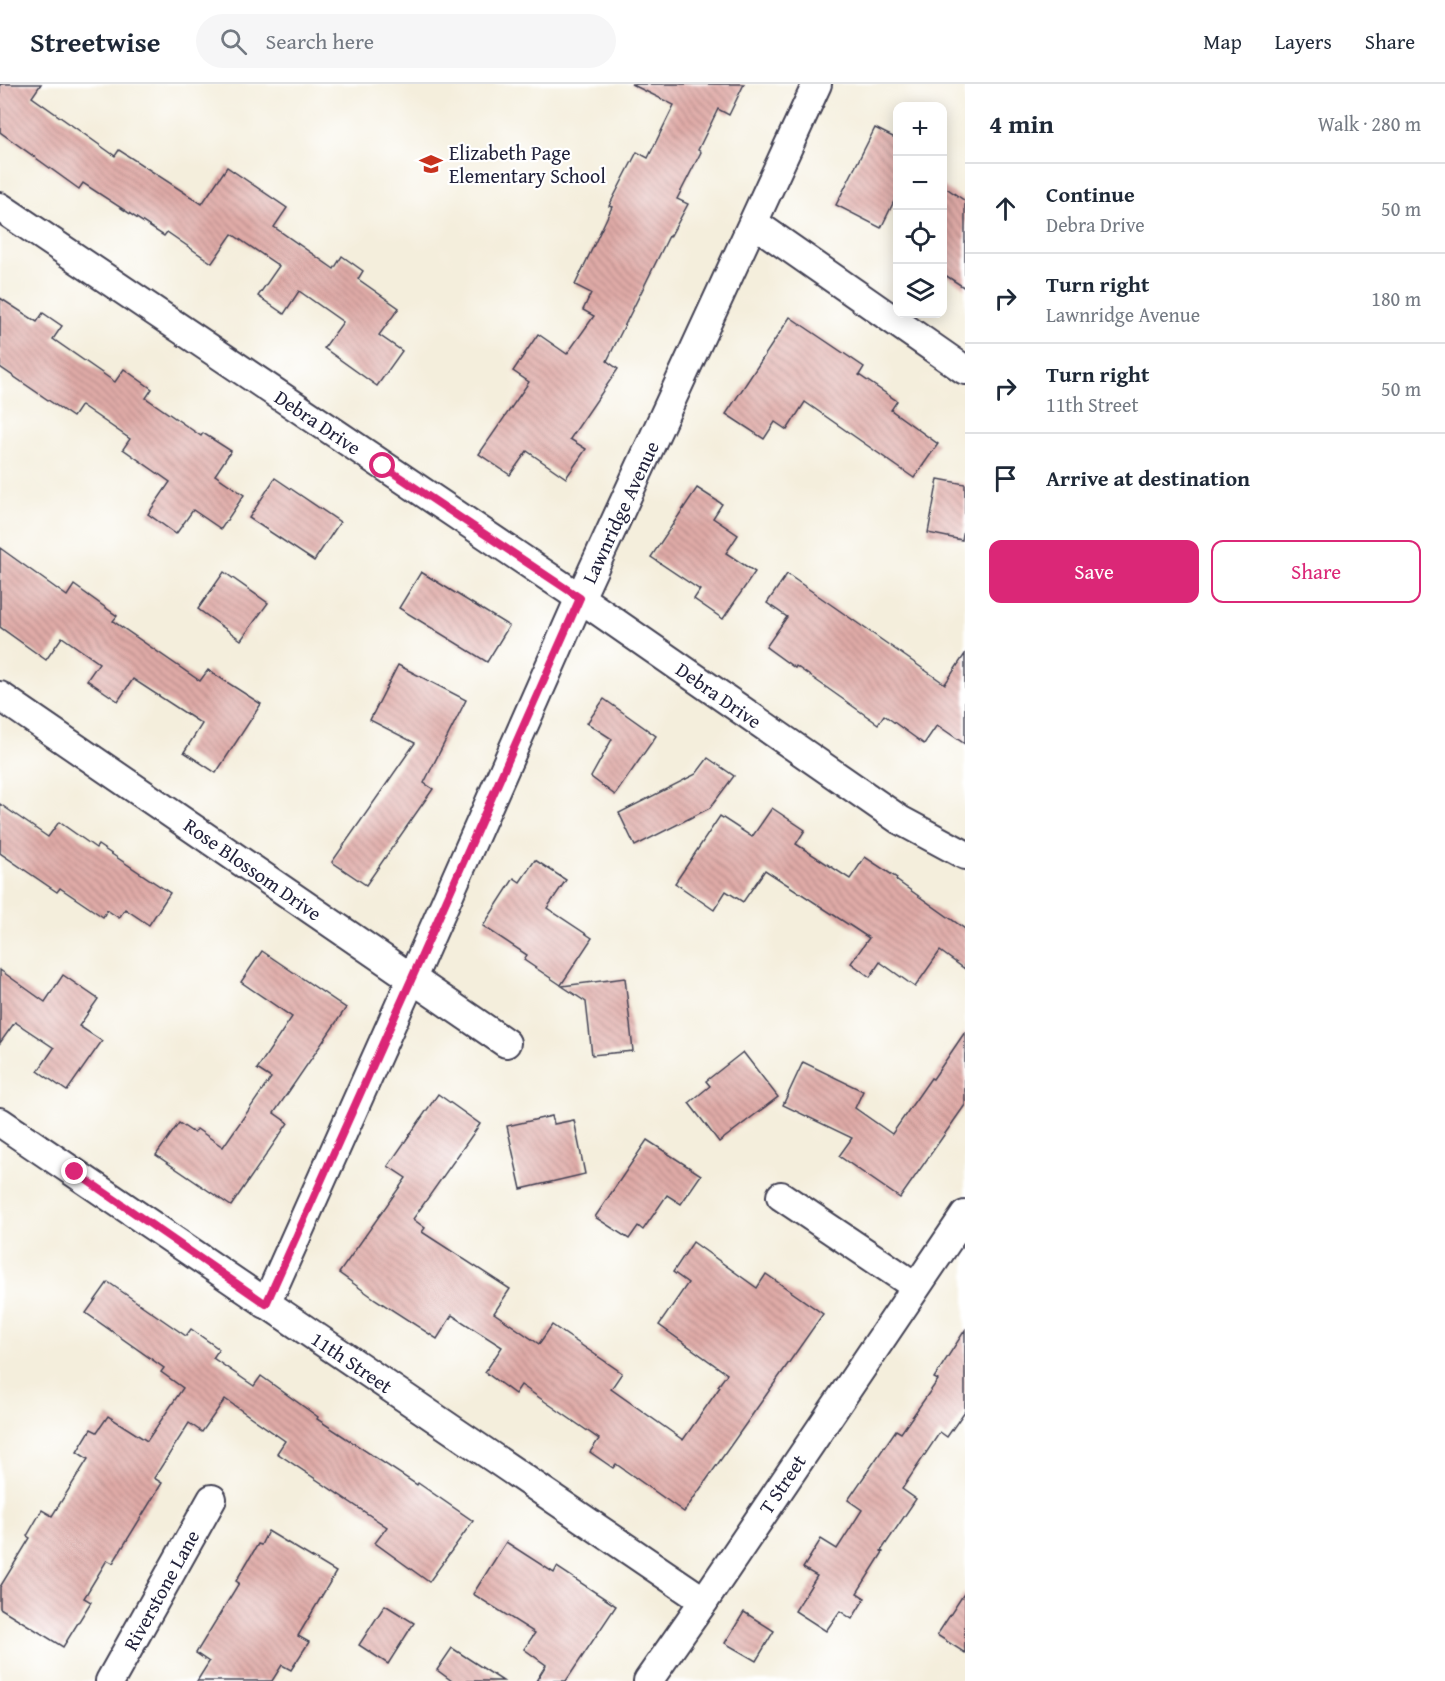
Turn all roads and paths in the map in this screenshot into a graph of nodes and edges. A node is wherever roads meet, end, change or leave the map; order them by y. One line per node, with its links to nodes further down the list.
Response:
1 (817, 84): 3 (street, Lawnridge Avenue)
2 (0, 207): 5 (street, Debra Drive)
3 (754, 223): 4 (street); 5 (street, Lawnridge Avenue)
4 (965, 370)
5 (580, 598): 7 (street, Debra Drive); 8 (street, Lawnridge Avenue)
6 (0, 696): 8 (street, Rose Blossom Drive)
7 (965, 855)
8 (412, 978): 9 (street, Rose Blossom Drive); 14 (street, Lawnridge Avenue)
9 (506, 1043)
10 (0, 1122): 14 (street, 11th Street)
11 (781, 1196): 13 (street)
12 (965, 1215): 13 (street, T Street)
13 (915, 1286): 16 (street, T Street)
14 (266, 1304): 16 (street, 11th Street)
15 (212, 1499): 17 (street, Riverstone Lane)
16 (704, 1601): 18 (street, T Street)
17 (110, 1681)
18 (648, 1681)

